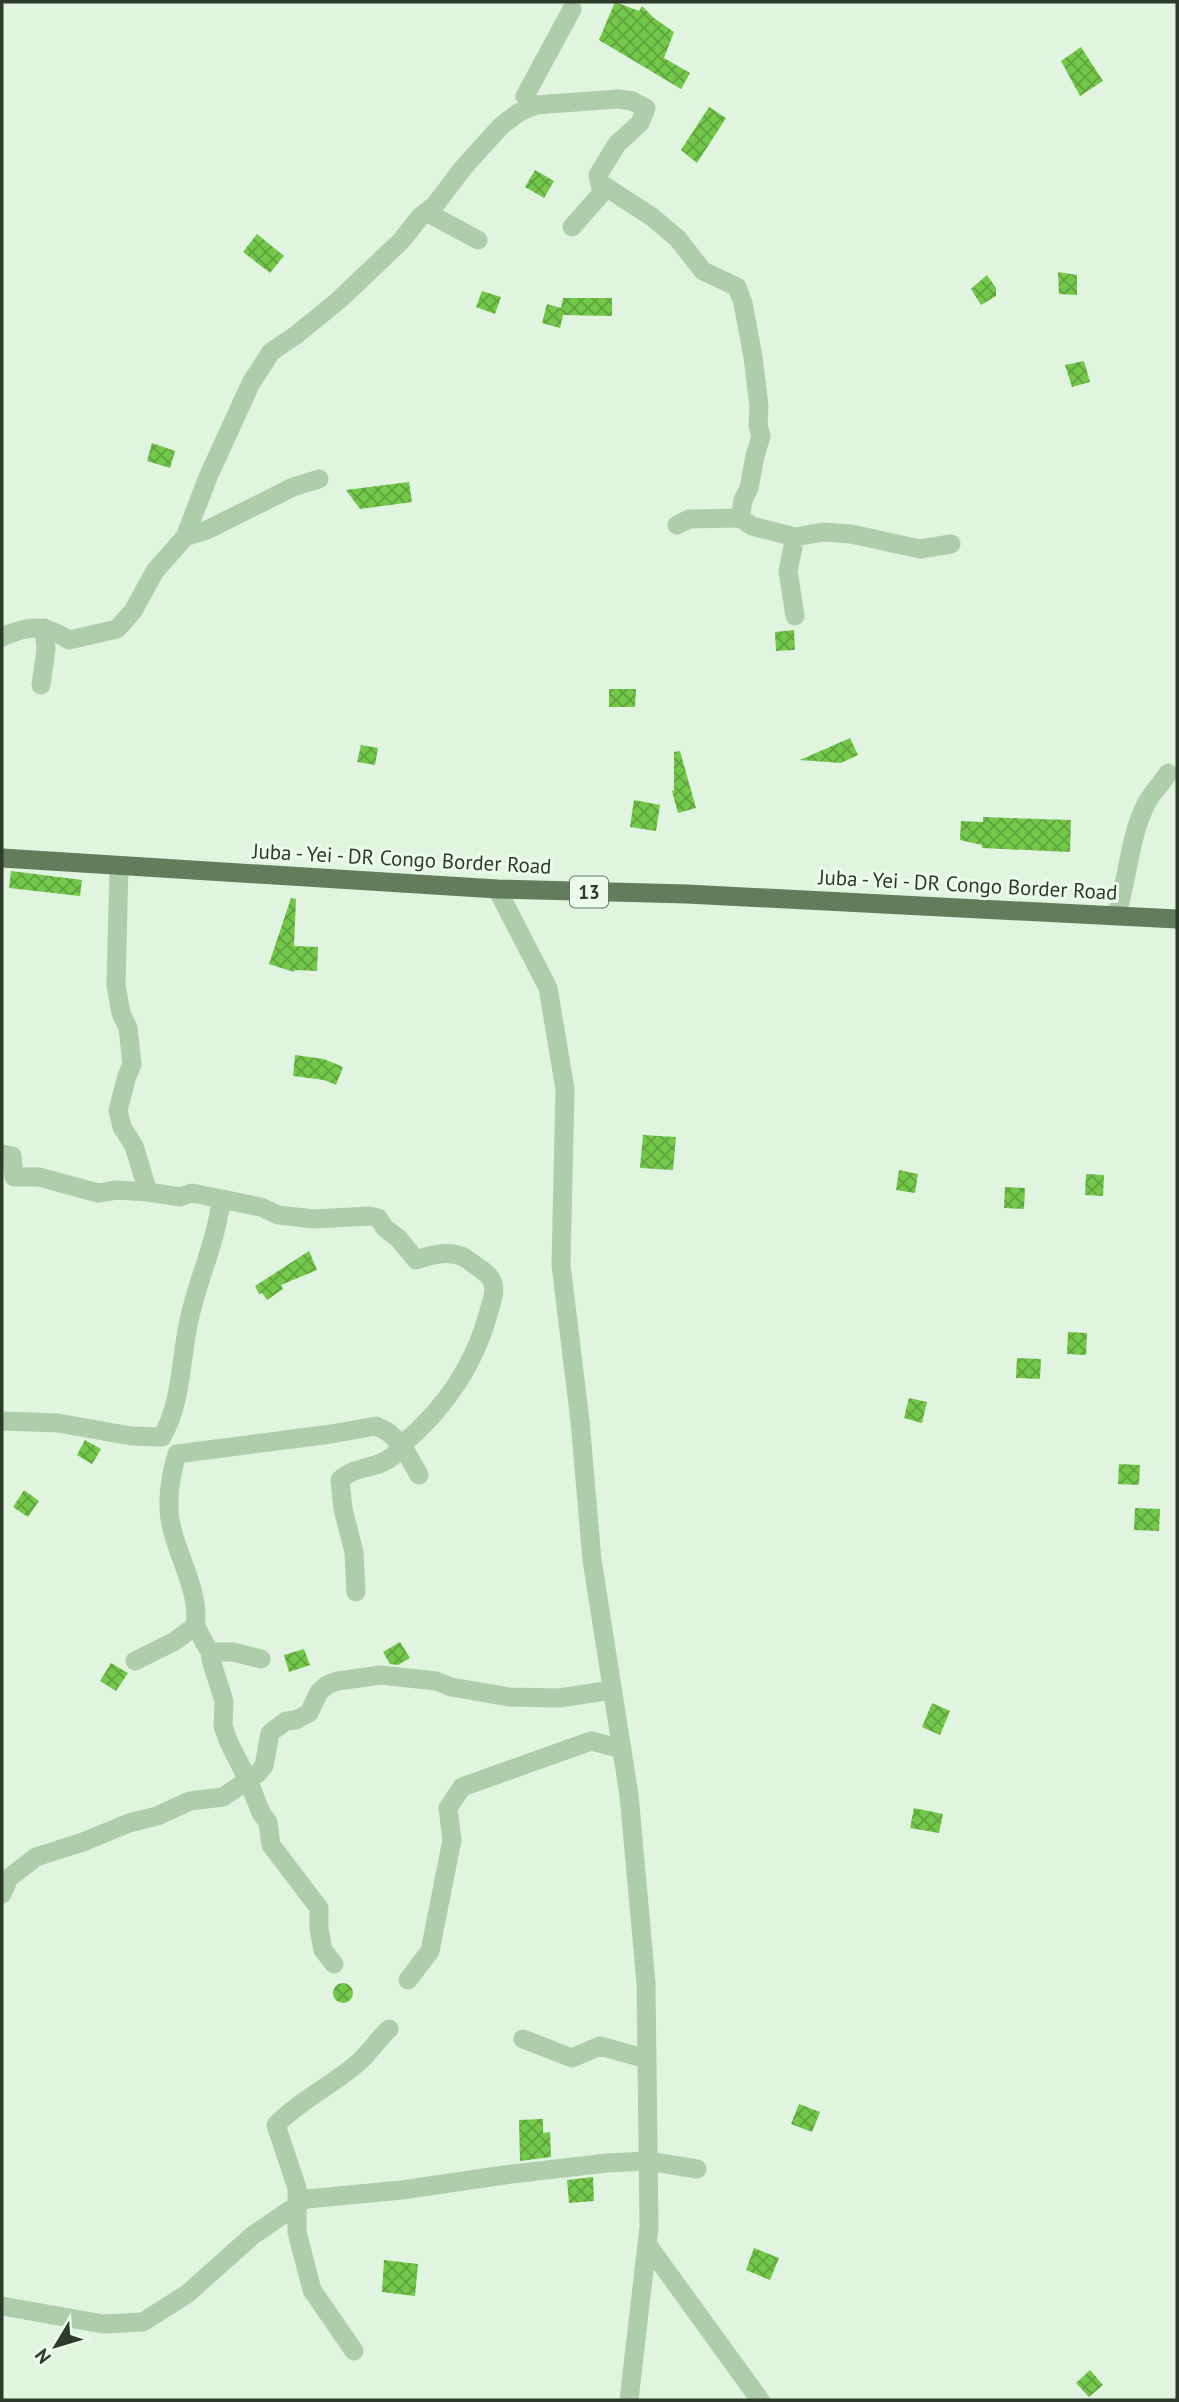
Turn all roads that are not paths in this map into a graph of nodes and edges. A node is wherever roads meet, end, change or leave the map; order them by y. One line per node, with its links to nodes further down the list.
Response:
1 (572, 9): 2 (street)
2 (531, 107): 3 (street); 4 (street)
3 (600, 183): 5 (street); 8 (street)
4 (426, 212): 6 (street); 10 (street)
5 (572, 226)
6 (478, 240)
7 (319, 479): 10 (street)
8 (740, 518): 9 (street); 11 (street)
9 (677, 525)
10 (185, 537): 14 (street)
11 (796, 537): 12 (street); 13 (street)
12 (951, 544)
13 (794, 616)
14 (44, 628): 15 (street); 16 (street)
15 (2, 637)
16 (41, 685)
17 (1168, 773): 21 (street)
18 (2, 858): 19 (main road, Juba - Yei - DR Congo Border Road / 13)
19 (118, 866): 20 (main road, Juba - Yei - DR Congo Border Road / 13); 25 (street)
20 (497, 889): 21 (main road, Juba - Yei - DR Congo Border Road / 13); 35 (street)
21 (1116, 916): 22 (main road, Juba - Yei - DR Congo Border Road / 13)
22 (1177, 919)
23 (2, 1154): 24 (street)
24 (8, 1178): 25 (street)
25 (148, 1192): 26 (street)
26 (220, 1200): 27 (street); 28 (street)
27 (2, 1420)
28 (402, 1445): 29 (street); 30 (street); 31 (street)
29 (419, 1475)
30 (356, 1592)
31 (195, 1626): 32 (street); 34 (street)
32 (211, 1652): 33 (street); 37 (street)
33 (261, 1659)
34 (135, 1661)
35 (612, 1690): 36 (street); 37 (street)
36 (622, 1749): 40 (street); 43 (street)
37 (247, 1779): 38 (street); 39 (street)
38 (2, 1894)
39 (334, 1964)
40 (408, 1980)
41 (389, 2029): 46 (street)
42 (523, 2039): 43 (street)
43 (647, 2059): 44 (street)
44 (648, 2161): 45 (street); 46 (street); 47 (street)
45 (697, 2169)
46 (296, 2204): 48 (street); 49 (street)
47 (647, 2244): 50 (street); 51 (street)
48 (2, 2306)
49 (354, 2351)
50 (631, 2398)
51 (760, 2400)

